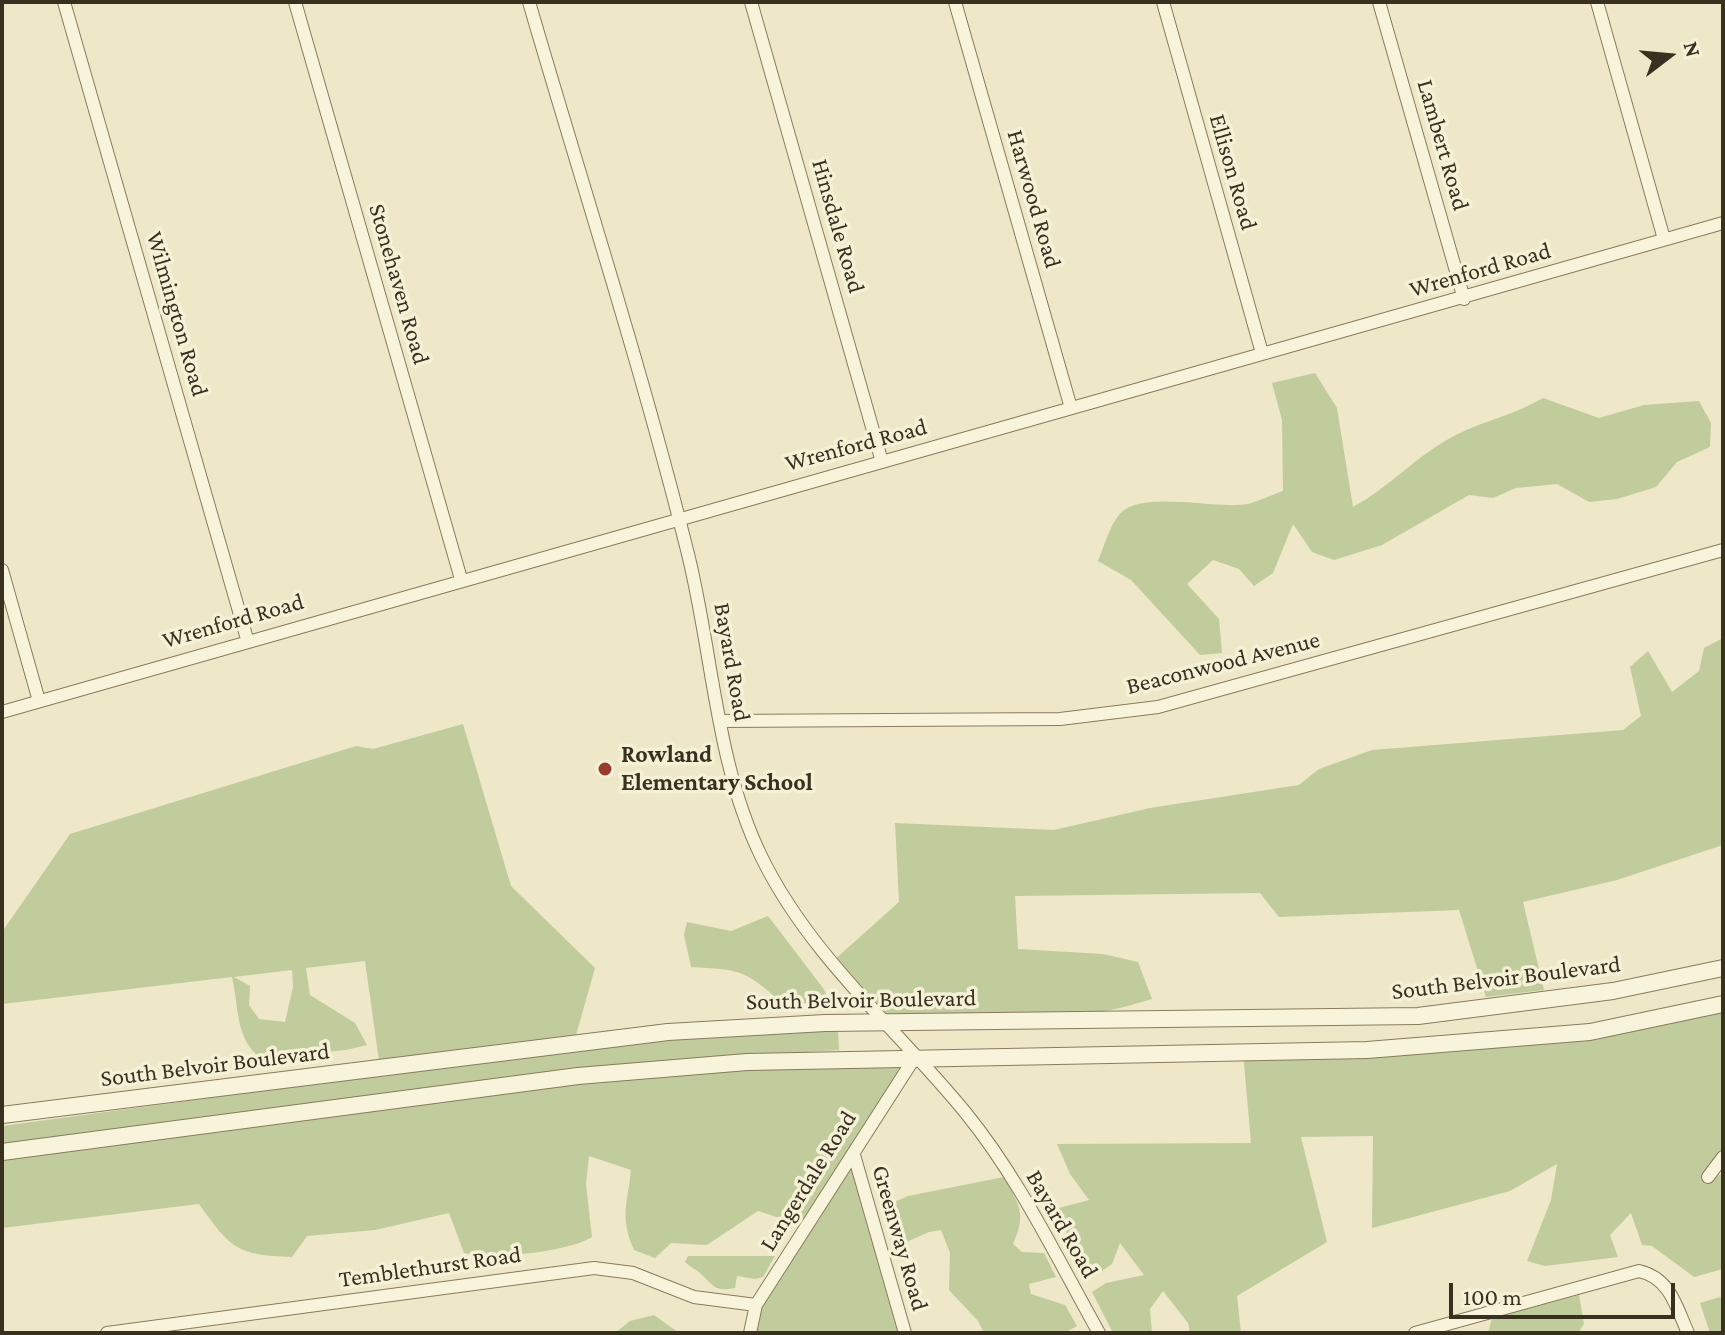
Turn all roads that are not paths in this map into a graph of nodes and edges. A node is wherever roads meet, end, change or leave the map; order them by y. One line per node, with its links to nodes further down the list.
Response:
1 (64, 2): 19 (street, Wilmington Road)
2 (295, 2): 18 (street, Stonehaven Road)
3 (529, 2): 15 (street, Bayard Road)
4 (751, 2): 14 (street, Hinsdale Road)
5 (955, 2): 13 (street, Harwood Road)
6 (1163, 2): 12 (street, Ellison Road)
7 (1379, 2): 11 (street, Lambert Road)
8 (1597, 2): 10 (street)
9 (1723, 223): 10 (street, Wrenford Road)
10 (1664, 239): 11 (street, Wrenford Road)
11 (1464, 299): 12 (street, Wrenford Road)
12 (1262, 353): 13 (street, Wrenford Road)
13 (1071, 408): 14 (street, Wrenford Road)
14 (882, 462): 15 (street, Wrenford Road)
15 (679, 516): 18 (street, Wrenford Road); 22 (street, Bayard Road)
16 (1723, 550): 22 (street, Beaconwood Avenue)
17 (2, 570): 20 (street)
18 (461, 579): 19 (street, Wrenford Road)
19 (247, 639): 20 (street, Wrenford Road)
20 (39, 701): 21 (street, Wrenford Road)
21 (2, 712)
22 (720, 721): 25 (street, Bayard Road)
23 (1723, 968): 25 (street, South Belvoir Boulevard)
24 (1723, 1004): 26 (street)
25 (887, 1024): 26 (street, Bayard Road); 27 (street, South Belvoir Boulevard)
26 (915, 1057): 28 (street); 29 (street, Langerdale Road); 36 (street, Bayard Road)
27 (2, 1115)
28 (2, 1152)
29 (854, 1155): 32 (street, Langerdale Road); 35 (street, Greenway Road)
30 (1723, 1157): 31 (street)
31 (1708, 1177)
32 (756, 1305): 33 (street, Temblethurst Road); 34 (street, Langerdale Road)
33 (107, 1333)
34 (750, 1333)
35 (905, 1333)
36 (1099, 1333)
37 (1415, 1333): 38 (street)
38 (1688, 1333)

